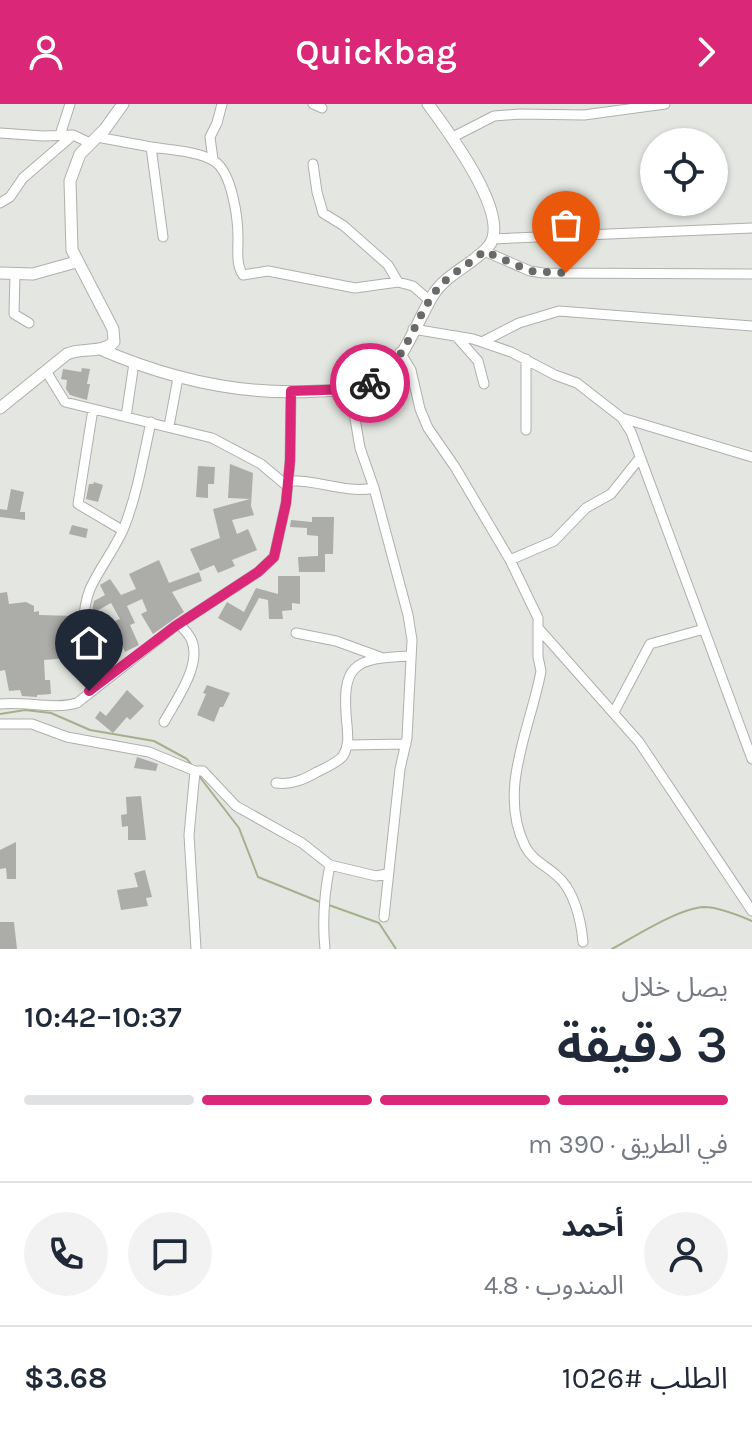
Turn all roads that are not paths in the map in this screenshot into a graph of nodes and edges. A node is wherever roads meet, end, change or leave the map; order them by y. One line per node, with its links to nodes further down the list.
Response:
1 (70, 104): 8 (street)
2 (123, 104): 11 (street)
3 (222, 104): 13 (street)
4 (428, 104): 10 (street)
5 (665, 104): 6 (street)
6 (529, 109): 10 (street)
7 (0, 133): 8 (street)
8 (60, 135): 9 (street)
9 (73, 135): 11 (street); 15 (street)
10 (451, 138): 18 (street)
11 (94, 140): 12 (street); 20 (street)
12 (151, 147): 13 (street); 17 (street)
13 (213, 160): 24 (street)
14 (313, 164): 24 (street)
15 (0, 203)
16 (752, 228): 18 (street)
17 (163, 237)
18 (493, 239): 19 (street)
19 (484, 251): 23 (street); 25 (street)
20 (76, 262): 22 (street); 31 (street)
21 (0, 273): 22 (street)
22 (15, 274): 26 (street)
23 (752, 274)
24 (398, 282): 25 (street)
25 (430, 301): 28 (street)
26 (29, 323)
27 (752, 326): 30 (street)
28 (413, 329): 29 (street); 32 (street)
29 (456, 336): 30 (street); 37 (street)
30 (482, 342): 33 (street)
31 (100, 349): 34 (street); 35 (street)
32 (400, 352): 38 (street); 52 (street)
33 (526, 359): 43 (street); 46 (street)
34 (134, 363): 36 (street); 42 (street)
35 (46, 371): 40 (street); 41 (street)
36 (178, 378): 39 (street); 45 (street)
37 (484, 384)
38 (350, 389): 39 (street); 50 (street)
39 (291, 391): 49 (street)
40 (0, 408)
41 (93, 409): 42 (street); 51 (street)
42 (126, 417): 44 (street)
43 (622, 418): 47 (street); 48 (street)
44 (151, 422): 45 (street); 51 (street)
45 (169, 426): 49 (street)
46 (526, 430)
47 (752, 457)
48 (639, 459): 52 (street); 55 (street)
49 (287, 484): 50 (street); 53 (street)
50 (374, 488): 57 (street)
51 (122, 530): 59 (street)
52 (510, 560): 54 (street)
53 (179, 624): 59 (street); 62 (street)
54 (539, 629): 61 (street); 73 (street)
55 (704, 629): 61 (street); 66 (street)
56 (296, 633): 58 (street)
57 (411, 656): 58 (street); 64 (street)
58 (380, 657): 65 (street)
59 (97, 685): 60 (street)
60 (0, 704)
61 (614, 712): 71 (street)
62 (164, 722)
63 (0, 724): 67 (street)
64 (406, 744): 65 (street); 70 (street)
65 (348, 745): 68 (street)
66 (752, 759)
67 (195, 771): 69 (street); 74 (street)
68 (276, 783)
69 (330, 865): 70 (street); 75 (street)
70 (387, 874): 72 (street)
71 (752, 911)
72 (384, 917)
73 (583, 942)
74 (196, 949)
75 (325, 949)

